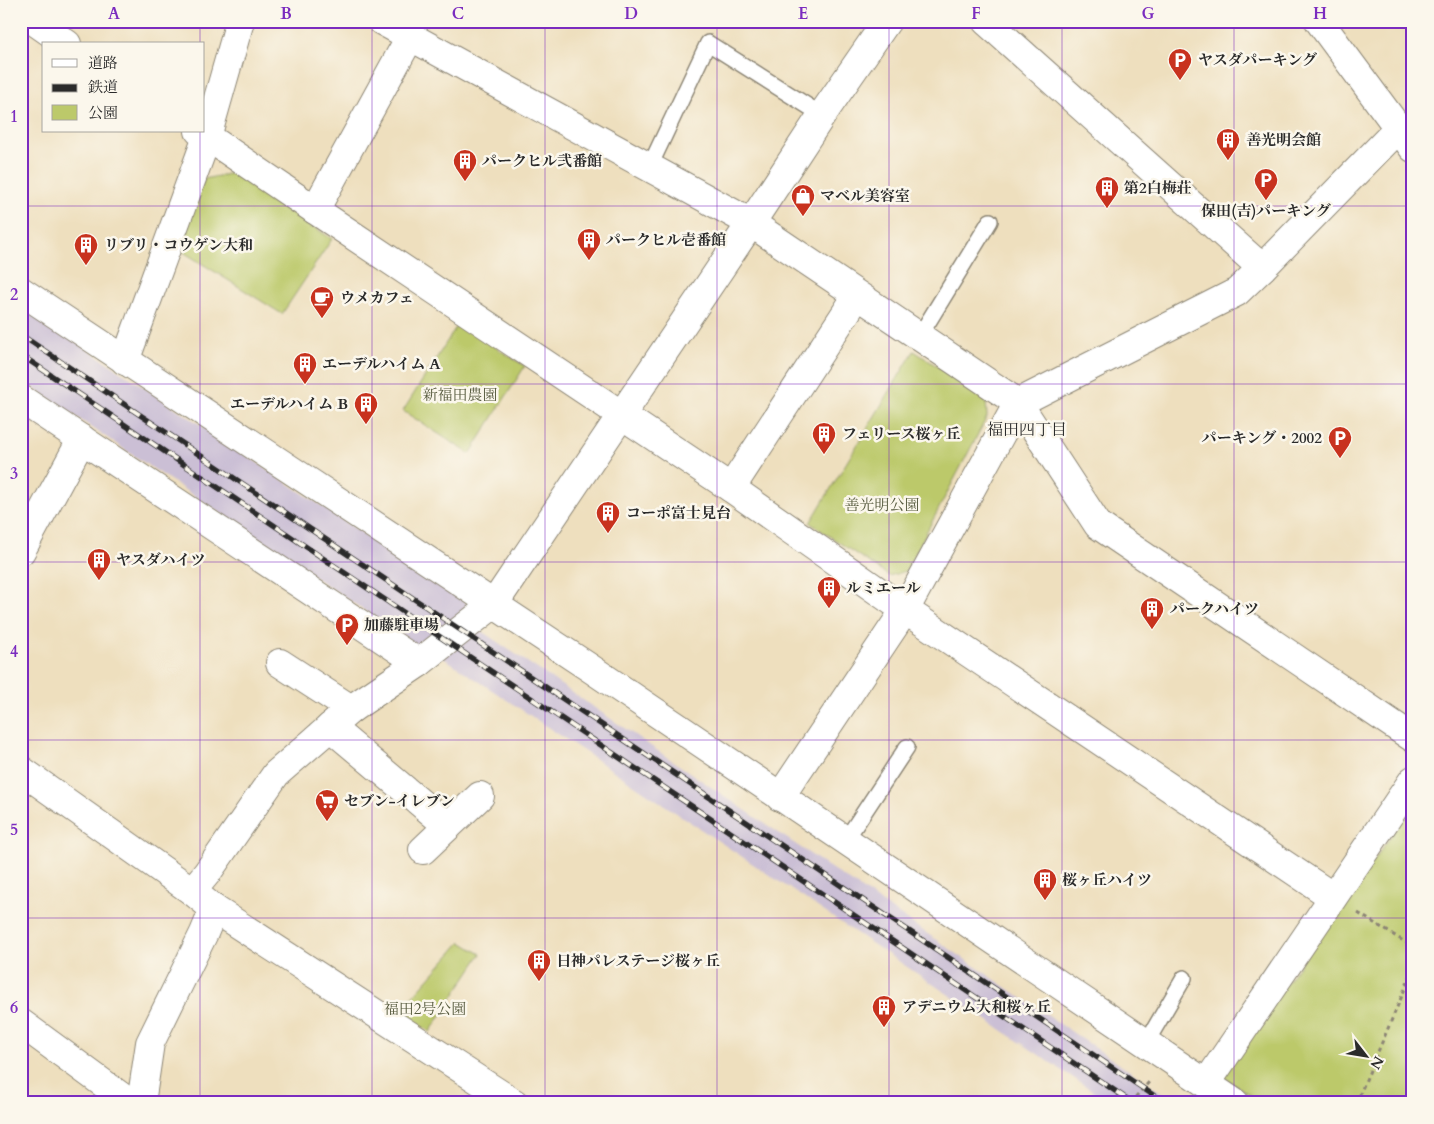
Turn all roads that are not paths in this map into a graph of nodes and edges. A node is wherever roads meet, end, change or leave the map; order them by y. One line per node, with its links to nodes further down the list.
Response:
1 (34, 21): 8 (street)
2 (240, 21): 10 (street)
3 (382, 21): 7 (street)
4 (887, 21): 9 (street)
5 (986, 21): 17 (street)
6 (1318, 21): 12 (street)
7 (410, 37): 13 (street); 14 (street)
8 (65, 42)
9 (822, 115): 13 (lane); 16 (street)
10 (205, 128)
11 (203, 134): 14 (street); 21 (street)
12 (1406, 138): 17 (street)
13 (649, 168): 16 (street)
14 (315, 210): 24 (street)
15 (990, 221): 20 (lane)
16 (751, 224): 19 (street); 24 (street)
17 (1262, 268): 23 (street)
18 (21, 291): 21 (street)
19 (857, 296): 20 (street); 26 (street)
20 (919, 337): 23 (street)
21 (125, 361): 28 (street)
22 (21, 399): 25 (street)
23 (1018, 403): 29 (street); 34 (street)
24 (622, 415): 26 (street); 28 (street)
25 (82, 439): 27 (street); 30 (street)
26 (731, 488): 29 (street)
27 (21, 551)
28 (494, 604): 30 (street); 39 (street)
29 (905, 610): 39 (street); 44 (street)
30 (420, 663): 32 (street)
31 (280, 664): 32 (street)
32 (351, 709): 33 (street)
33 (330, 727): 40 (street); 43 (street)
34 (1413, 738)
35 (907, 747): 41 (lane)
36 (24, 778): 43 (street)
37 (1413, 780): 44 (street)
38 (480, 796): 40 (street)
39 (780, 797): 41 (street)
40 (448, 826): 42 (street)
41 (845, 841): 48 (street)
42 (423, 850)
43 (192, 891): 45 (street)
44 (1333, 897): 49 (street)
45 (214, 909): 50 (street); 52 (street)
46 (1184, 978): 48 (lane)
47 (21, 1023): 51 (street)
48 (1146, 1043): 49 (street)
49 (1206, 1084): 53 (street)
50 (498, 1099)
51 (130, 1103)
52 (141, 1103)
53 (1235, 1103)

